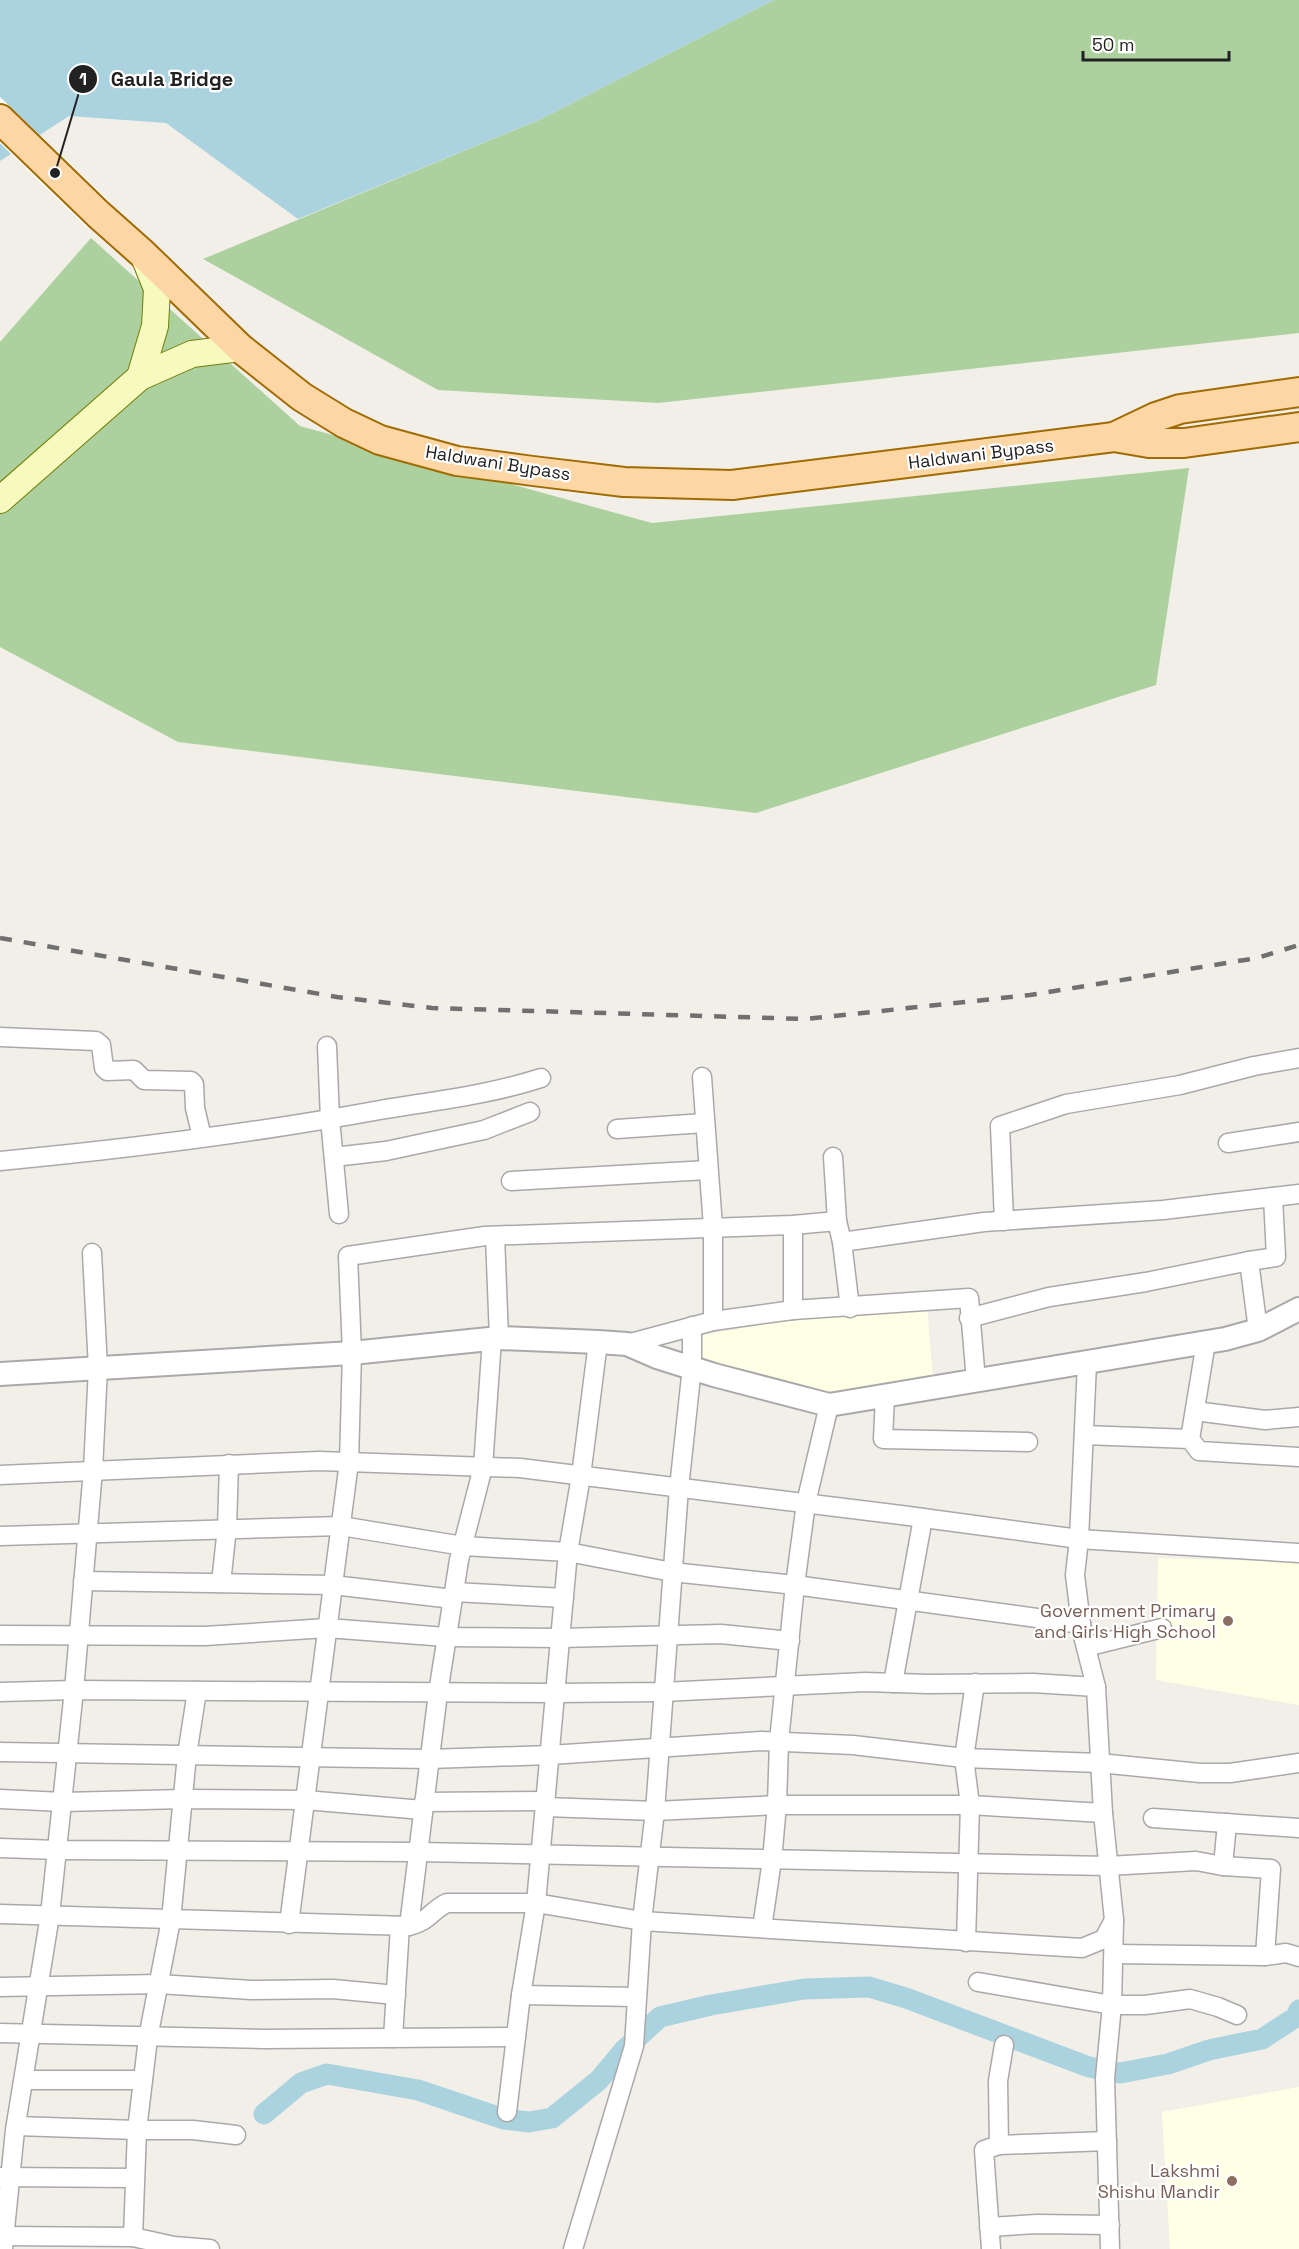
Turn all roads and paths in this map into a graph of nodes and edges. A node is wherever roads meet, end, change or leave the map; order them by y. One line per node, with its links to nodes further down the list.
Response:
1 (0, 119): 2 (main road, Haldwani Bypass)
2 (143, 254): 3 (main road, Haldwani Bypass); 4 (main road)
3 (240, 348): 4 (main road); 7 (main road, Haldwani Bypass)
4 (140, 377): 8 (main road)
5 (1299, 392): 7 (main road, Haldwani Bypass)
6 (1299, 427): 7 (main road, Haldwani Bypass)
7 (1114, 437)
8 (0, 500)
9 (0, 1037): 19 (street)
10 (327, 1046): 15 (street)
11 (1299, 1058): 30 (street)
12 (702, 1077): 16 (street)
13 (541, 1078): 15 (street)
14 (530, 1112): 21 (street)
15 (330, 1119): 19 (street); 21 (street)
16 (704, 1123): 17 (street); 24 (street)
17 (617, 1129)
18 (1299, 1132): 20 (street)
19 (202, 1137): 23 (street)
20 (1228, 1143)
21 (334, 1157): 28 (street)
22 (833, 1158): 29 (street)
23 (0, 1161)
24 (708, 1170): 25 (street); 32 (street)
25 (511, 1181)
26 (1299, 1194): 27 (street)
27 (1273, 1197): 30 (street); 36 (street)
28 (339, 1214)
29 (837, 1221): 31 (street); 34 (street)
30 (1004, 1221): 34 (street)
31 (793, 1225): 32 (street); 39 (street)
32 (713, 1227): 33 (street); 41 (street)
33 (495, 1236): 44 (street); 48 (street)
34 (842, 1242): 37 (street)
35 (92, 1253): 51 (street)
36 (1248, 1262): 40 (street); 43 (street)
37 (850, 1308): 39 (street); 40 (street)
38 (1299, 1309): 43 (street)
39 (793, 1310): 41 (street)
40 (969, 1318): 53 (street)
41 (713, 1321): 42 (street)
42 (692, 1326): 47 (street); 50 (street)
43 (1258, 1330): 46 (street)
44 (496, 1339): 45 (street); 48 (street); 64 (street)
45 (598, 1342): 47 (street); 67 (street)
46 (1206, 1342): 49 (street); 56 (street)
47 (627, 1344): 50 (street)
48 (352, 1353): 51 (street); 62 (street)
49 (1087, 1363): 53 (street); 58 (street)
50 (692, 1367): 55 (street); 68 (street)
51 (98, 1368): 52 (street); 65 (street)
52 (0, 1374)
53 (976, 1381): 54 (street)
54 (885, 1396): 55 (street); 60 (street)
55 (829, 1405): 69 (street)
56 (1195, 1411): 57 (street); 59 (street)
57 (1299, 1417)
58 (1084, 1435): 59 (street); 75 (street)
59 (1190, 1439): 61 (street)
60 (1028, 1442)
61 (1299, 1457)
62 (350, 1462): 63 (street); 64 (street); 71 (street)
63 (229, 1464): 65 (street); 72 (street)
64 (483, 1467): 67 (street); 76 (street)
65 (93, 1470): 66 (street); 73 (street)
66 (0, 1475)
67 (581, 1476): 68 (street); 77 (street)
68 (679, 1488): 69 (street); 79 (street)
69 (806, 1503): 70 (street); 82 (street)
70 (923, 1518): 75 (street); 86 (street)
71 (341, 1526): 72 (street); 76 (street); 83 (street)
72 (227, 1528): 73 (street); 81 (street)
73 (87, 1535): 74 (street); 80 (street)
74 (0, 1536)
75 (1079, 1539): 78 (street); 87 (street)
76 (462, 1546): 77 (street); 84 (street)
77 (568, 1552): 79 (street); 85 (street)
78 (1299, 1553)
79 (672, 1572): 82 (street); 92 (street)
80 (83, 1581): 81 (street); 91 (street)
81 (221, 1583): 83 (street)
82 (795, 1585): 86 (street); 95 (street)
83 (333, 1586): 84 (street); 88 (street)
84 (453, 1595): 85 (street); 93 (street)
85 (564, 1598): 94 (street)
86 (910, 1601): 87 (street); 97 (street)
87 (1081, 1624): 96 (street)
88 (327, 1628): 91 (street); 93 (street); 103 (street)
89 (1162, 1628): 96 (street)
90 (0, 1635): 91 (street)
91 (78, 1635): 101 (street)
92 (668, 1635): 94 (street); 95 (street); 106 (street)
93 (446, 1637): 94 (street); 105 (street)
94 (560, 1638): 107 (street)
95 (790, 1641): 99 (street)
96 (1086, 1647): 100 (street)
97 (893, 1683): 98 (street); 99 (street)
98 (975, 1683): 100 (street); 115 (street)
99 (785, 1685): 106 (street); 108 (street)
100 (1096, 1687): 117 (street)
101 (74, 1690): 102 (street); 104 (street); 111 (street)
102 (197, 1691): 103 (street); 112 (street)
103 (319, 1691): 105 (street); 114 (street)
104 (0, 1692)
105 (438, 1692): 107 (street); 116 (street)
106 (663, 1692): 107 (street); 109 (street)
107 (554, 1693): 113 (street)
108 (779, 1742): 109 (street); 115 (street); 124 (street)
109 (659, 1748): 113 (street); 127 (street)
110 (0, 1752): 111 (street)
111 (68, 1752): 112 (street); 122 (street)
112 (188, 1755): 114 (street); 120 (street)
113 (550, 1755): 116 (street); 123 (street)
114 (311, 1756): 116 (street); 121 (street)
115 (964, 1758): 117 (street); 125 (street)
116 (429, 1759): 126 (street)
117 (1099, 1763): 118 (street); 128 (street)
118 (1299, 1763)
119 (0, 1798): 122 (street)
120 (183, 1799): 121 (street); 122 (street); 134 (street)
121 (305, 1800): 126 (street); 135 (street)
122 (63, 1802): 133 (street)
123 (546, 1804): 126 (street); 127 (street); 137 (street)
124 (777, 1805): 125 (street); 127 (street); 139 (street)
125 (970, 1805): 128 (street); 140 (street)
126 (424, 1806): 136 (street)
127 (655, 1811): 138 (street)
128 (1103, 1813): 141 (street)
129 (1153, 1818): 130 (street)
130 (1227, 1823): 131 (street); 142 (street)
131 (1299, 1828)
132 (0, 1848): 133 (street)
133 (58, 1850): 134 (street); 145 (street)
134 (178, 1850): 135 (street); 146 (street)
135 (298, 1850): 136 (street); 149 (street)
136 (418, 1852): 137 (street); 150 (street)
137 (541, 1856): 138 (street); 143 (street)
138 (650, 1856): 139 (street); 148 (street)
139 (772, 1860): 140 (street); 151 (street)
140 (968, 1863): 141 (street); 152 (street)
141 (1108, 1866): 142 (street); 147 (street)
142 (1223, 1866): 154 (street)
143 (536, 1903): 148 (street); 150 (street); 161 (street)
144 (0, 1914): 145 (street)
145 (50, 1915): 146 (street); 159 (street)
146 (171, 1920): 149 (street); 157 (street)
147 (1114, 1920): 152 (street); 153 (street)
148 (642, 1921): 151 (street); 162 (street)
149 (289, 1924): 150 (street)
150 (405, 1926): 160 (street)
151 (762, 1928): 152 (street)
152 (966, 1942)
153 (1115, 1954): 154 (street); 163 (street)
154 (1265, 1956): 155 (street)
155 (1299, 1957)
156 (978, 1983): 163 (street)
157 (159, 1984): 159 (street); 160 (street); 168 (street)
158 (0, 1987): 159 (street)
159 (38, 1987): 165 (street)
160 (396, 1995): 169 (street)
161 (521, 1995): 162 (street); 167 (street)
162 (636, 1997): 187 (street)
163 (1112, 2005): 164 (street); 177 (street)
164 (1237, 2015)
165 (32, 2032): 166 (street); 168 (street); 171 (street)
166 (0, 2033)
167 (516, 2037): 169 (street); 173 (street)
168 (148, 2038): 169 (street); 172 (street)
169 (393, 2038)
170 (1004, 2045): 178 (street)
171 (24, 2080): 172 (street); 174 (street)
172 (142, 2080): 175 (street)
173 (507, 2112)
174 (10, 2128): 175 (street); 179 (street)
175 (137, 2130): 176 (street); 180 (street)
176 (236, 2135)
177 (1107, 2141): 178 (street); 181 (street)
178 (999, 2145): 182 (street)
179 (5, 2177): 180 (street); 183 (street)
180 (135, 2178): 184 (street)
181 (1110, 2225): 182 (street); 189 (street)
182 (989, 2227): 188 (street)
183 (2, 2240): 184 (street)
184 (140, 2242): 185 (street)
185 (174, 2248): 186 (street)
186 (210, 2249)
187 (573, 2249)
188 (990, 2249)
189 (1110, 2249)

